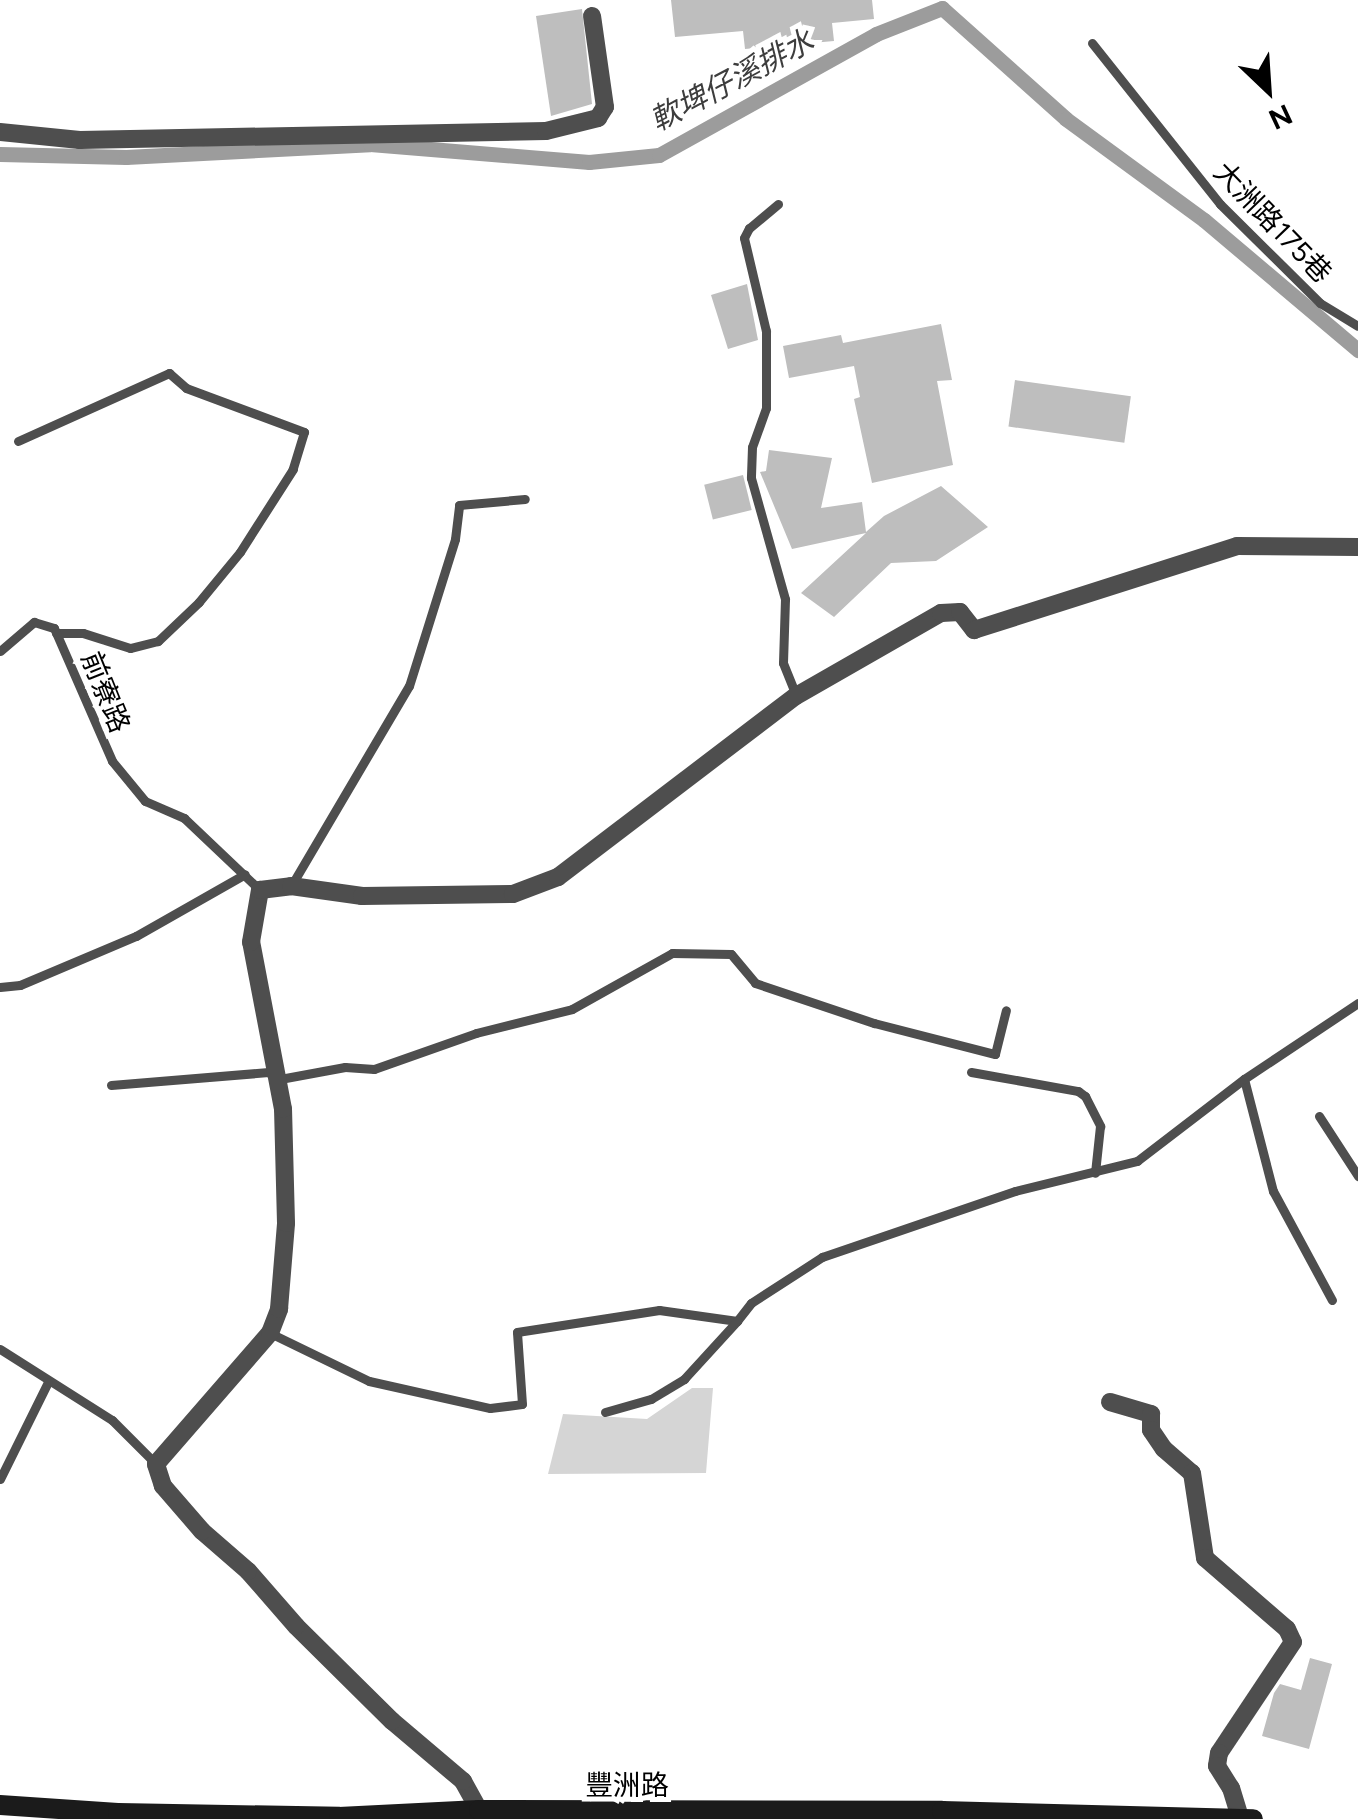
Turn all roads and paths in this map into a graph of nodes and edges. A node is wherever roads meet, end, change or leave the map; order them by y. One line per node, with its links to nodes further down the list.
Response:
1 (592, 16): 3 (street)
2 (1092, 42): 5 (lane, 大洲路175巷)
3 (0, 132)
4 (778, 204): 11 (lane)
5 (1358, 326)
6 (18, 441): 9 (lane)
7 (525, 498): 13 (lane)
8 (1358, 547): 11 (street)
9 (56, 633): 10 (lane, 前寮路); 12 (lane, 前寮路)
10 (0, 651)
11 (796, 696): 13 (street)
12 (246, 874): 14 (lane, 前寮路); 15 (lane)
13 (292, 886): 14 (street)
14 (260, 890): 20 (street)
15 (0, 987)
16 (1358, 1003): 19 (lane)
17 (1006, 1010): 20 (lane)
18 (971, 1072): 23 (lane)
19 (1244, 1079): 23 (lane); 25 (lane)
20 (280, 1080): 21 (lane); 27 (street)
21 (111, 1085)
22 (1319, 1116): 24 (lane)
23 (1095, 1173): 26 (lane)
24 (1358, 1176)
25 (1332, 1300)
26 (737, 1321): 27 (lane); 31 (lane)
27 (270, 1333): 32 (street)
28 (0, 1349): 29 (lane)
29 (48, 1382): 32 (lane); 33 (lane)
30 (1110, 1402): 39 (street)
31 (605, 1412)
32 (156, 1464): 35 (street)
33 (0, 1479)
34 (0, 1804): 36 (street, 豐洲路)
35 (479, 1810): 37 (street, 豐洲路); 38 (street, 豐洲路)
36 (118, 1816): 38 (street, 豐洲路)
37 (702, 1816): 39 (street, 豐洲路)
38 (339, 1818)
39 (1240, 1818): 40 (street, 豐洲路)
40 (1253, 1819)

